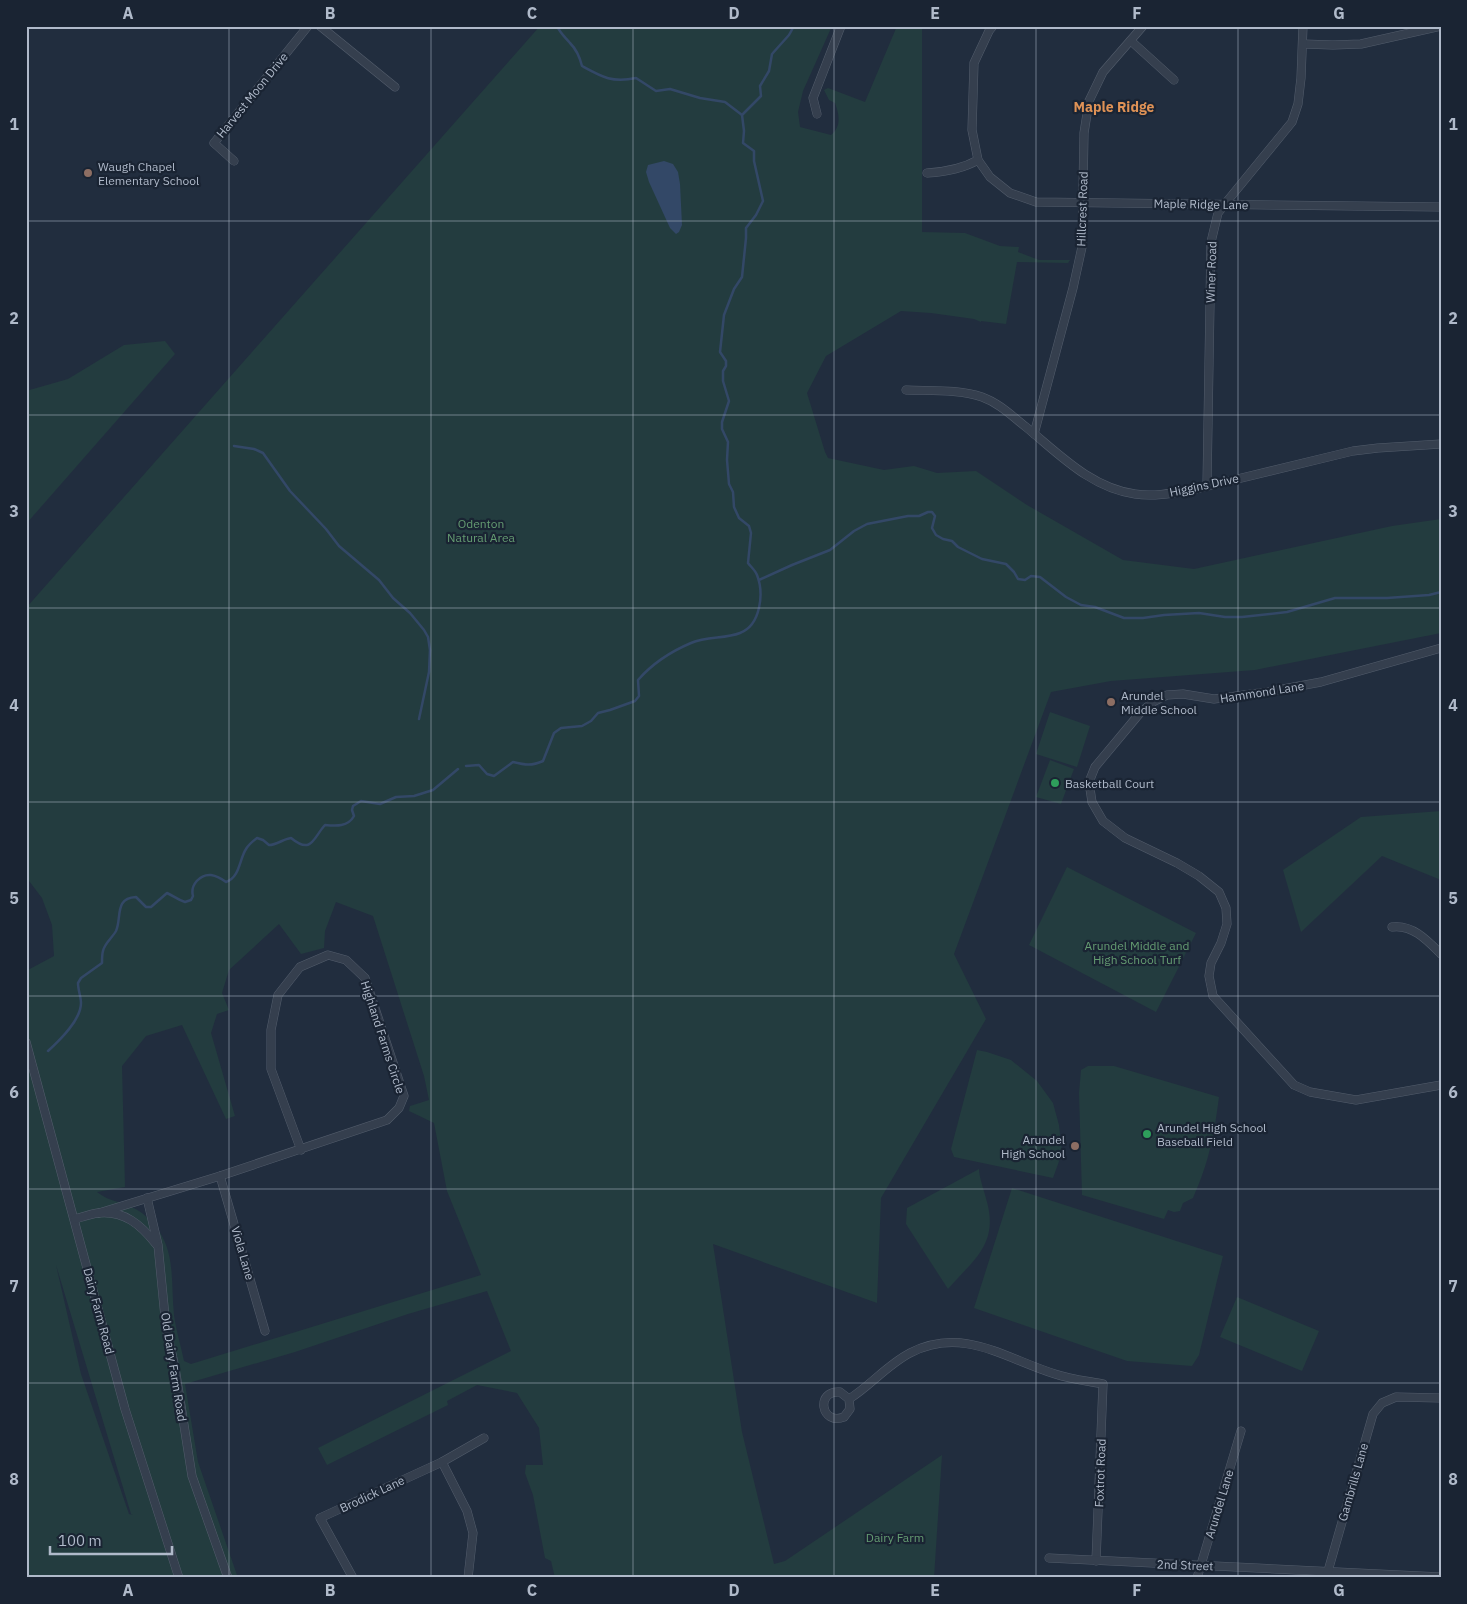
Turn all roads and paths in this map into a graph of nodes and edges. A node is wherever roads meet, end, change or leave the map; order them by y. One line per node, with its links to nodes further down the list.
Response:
1 (308, 26): 14 (street, Harvest Moon Drive)
2 (320, 26): 11 (street)
3 (841, 26): 12 (street)
4 (993, 26): 13 (street)
5 (1144, 26): 8 (street, Hillcrest Road)
6 (1303, 26): 9 (street, Winer Road)
7 (1440, 26): 9 (street)
8 (1131, 41): 10 (street); 16 (street, Hillcrest Road)
9 (1303, 44): 17 (street, Winer Road)
10 (1174, 80)
11 (395, 88)
12 (817, 114)
13 (978, 160): 15 (street); 16 (street, Maple Ridge Lane)
14 (234, 161)
15 (927, 173)
16 (1084, 203): 17 (street, Maple Ridge Lane); 20 (street, Hillcrest Road)
17 (1224, 205): 18 (street, Maple Ridge Lane); 22 (street, Winer Road)
18 (1441, 207)
19 (906, 390): 20 (street, Higgins Drive)
20 (1034, 434): 22 (street, Higgins Drive)
21 (1441, 444): 22 (street, Higgins Drive)
22 (1207, 485)
23 (1441, 648): 27 (street, Hammond Lane)
24 (1392, 927): 25 (street)
25 (1441, 954)
26 (26, 1042): 32 (street, Dairy Farm Road)
27 (1441, 1085)
28 (301, 1150): 28 (street, Highland Farms Circle); 29 (street, Highland Farms Circle)
29 (220, 1176): 30 (street, Highland Farms Circle); 34 (street, Viola Lane)
30 (147, 1198): 31 (street, Highland Farms Circle); 33 (street)
31 (99, 1213): 32 (street); 33 (street)
32 (75, 1219): 45 (street, Dairy Farm Road)
33 (158, 1245): 46 (street, Old Dairy Farm Road)
34 (265, 1330)
35 (1441, 1398): 43 (street, Gambrills Lane)
36 (849, 1399): 41 (street, Foxtrot Road)
37 (1241, 1431): 42 (street, Arundel Lane)
38 (484, 1438): 39 (street, Brodick Lane)
39 (442, 1462): 47 (street, Brodick Lane); 48 (street)
40 (1049, 1558): 41 (street, 2nd Street)
41 (1096, 1561): 42 (street, 2nd Street)
42 (1201, 1566): 43 (street, 2nd Street); 49 (street, Arundel Lane)
43 (1326, 1574): 44 (street, 2nd Street)
44 (1441, 1577)
45 (179, 1578)
46 (228, 1578)
47 (353, 1578)
48 (468, 1578)
49 (1197, 1578)

